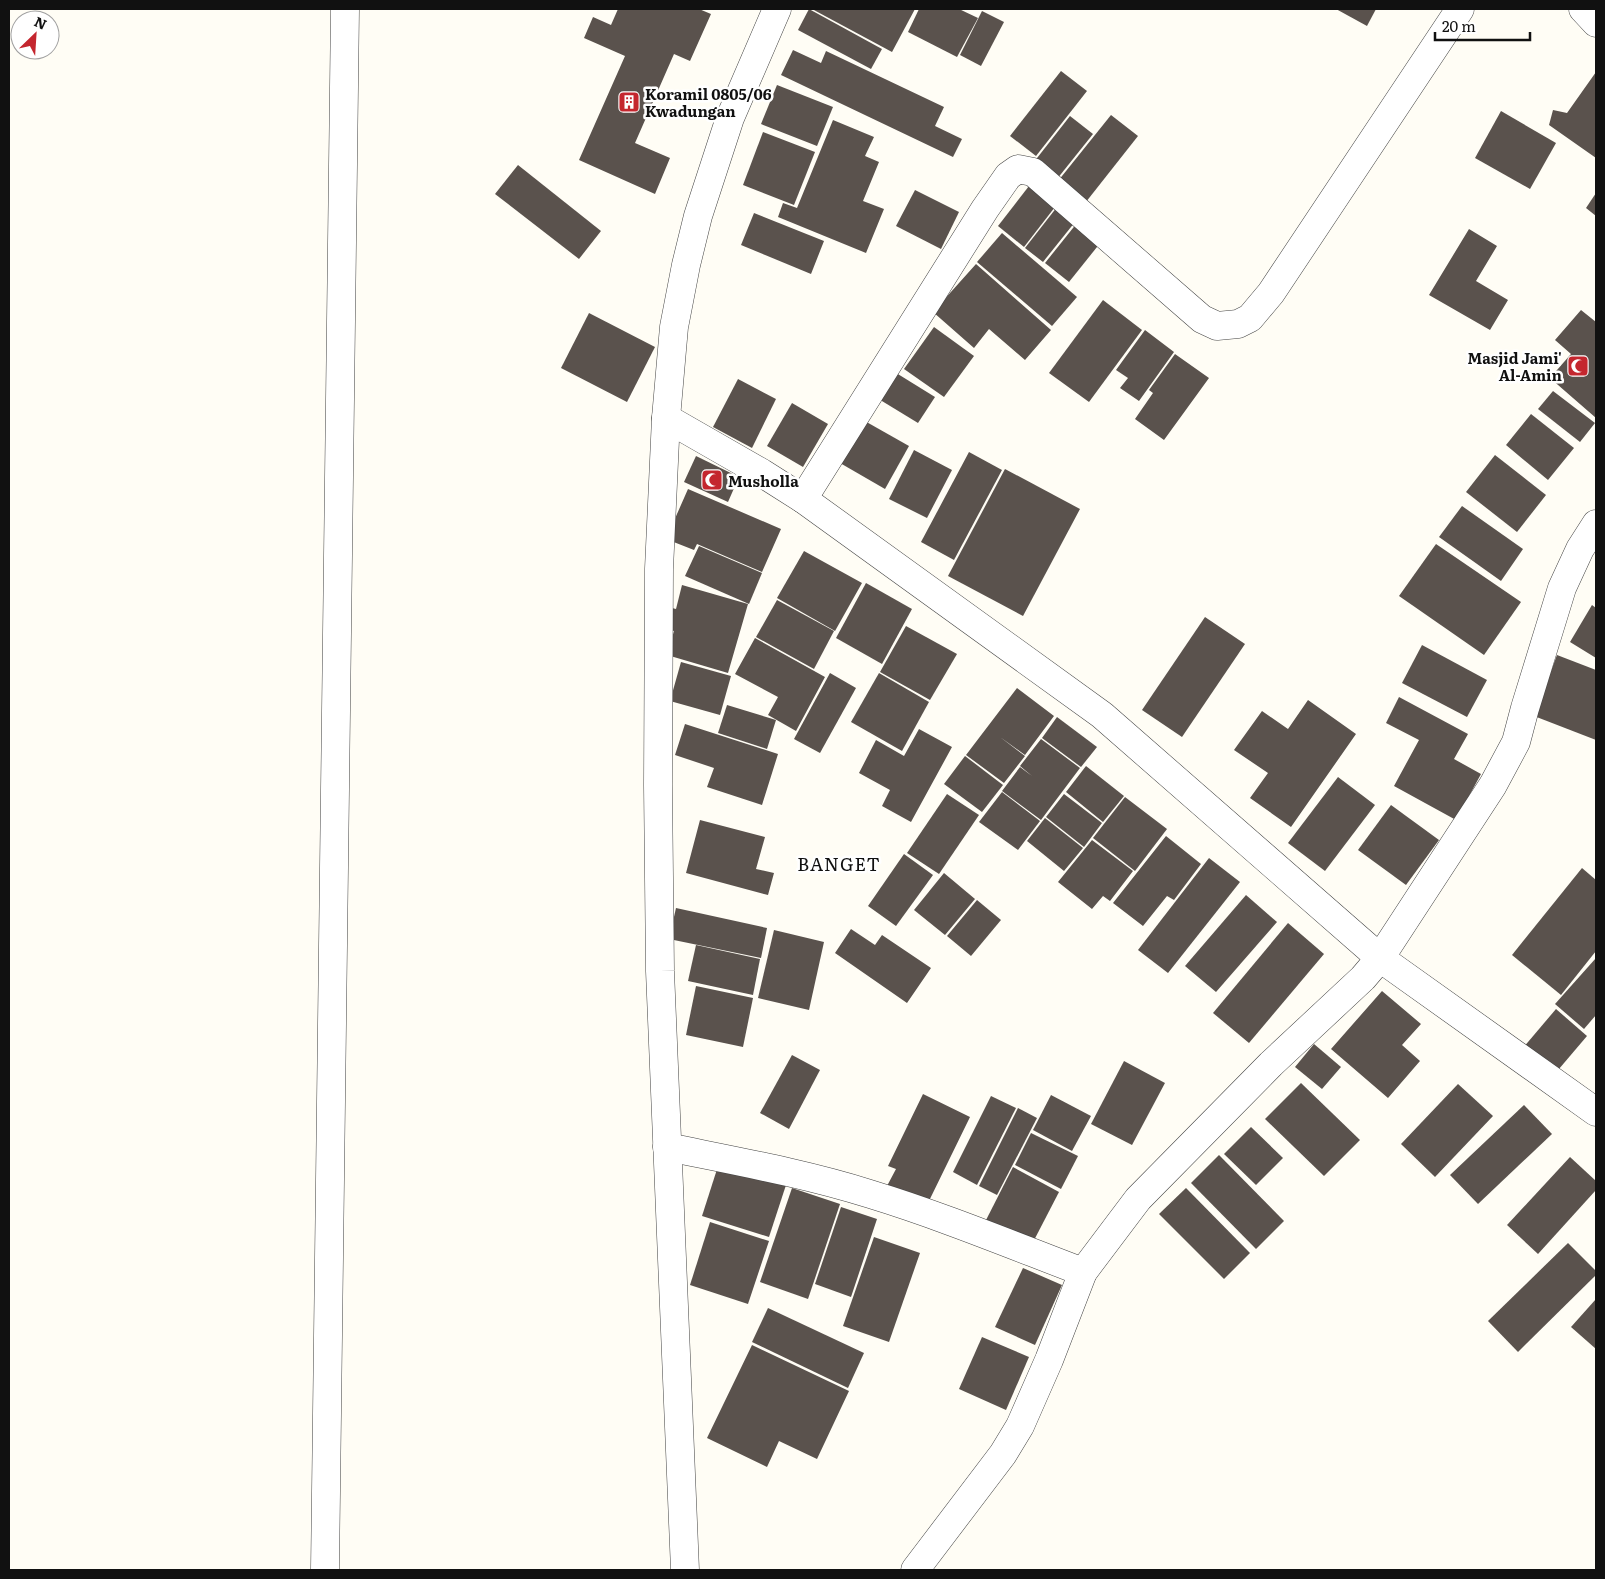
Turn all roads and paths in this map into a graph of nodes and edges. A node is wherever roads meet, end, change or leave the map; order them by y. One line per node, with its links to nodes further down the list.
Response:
1 (345, 9): 13 (street)
2 (777, 9): 6 (street)
3 (1460, 9): 7 (street)
4 (1583, 9): 5 (street)
5 (1596, 22)
6 (666, 418): 7 (street); 11 (street)
7 (804, 499): 9 (street)
8 (1596, 524): 9 (street)
9 (1380, 958): 10 (street); 12 (street)
10 (1596, 1112)
11 (667, 1147): 12 (street); 14 (street)
12 (1083, 1272): 15 (street)
13 (325, 1570)
14 (685, 1570)
15 (915, 1570)

